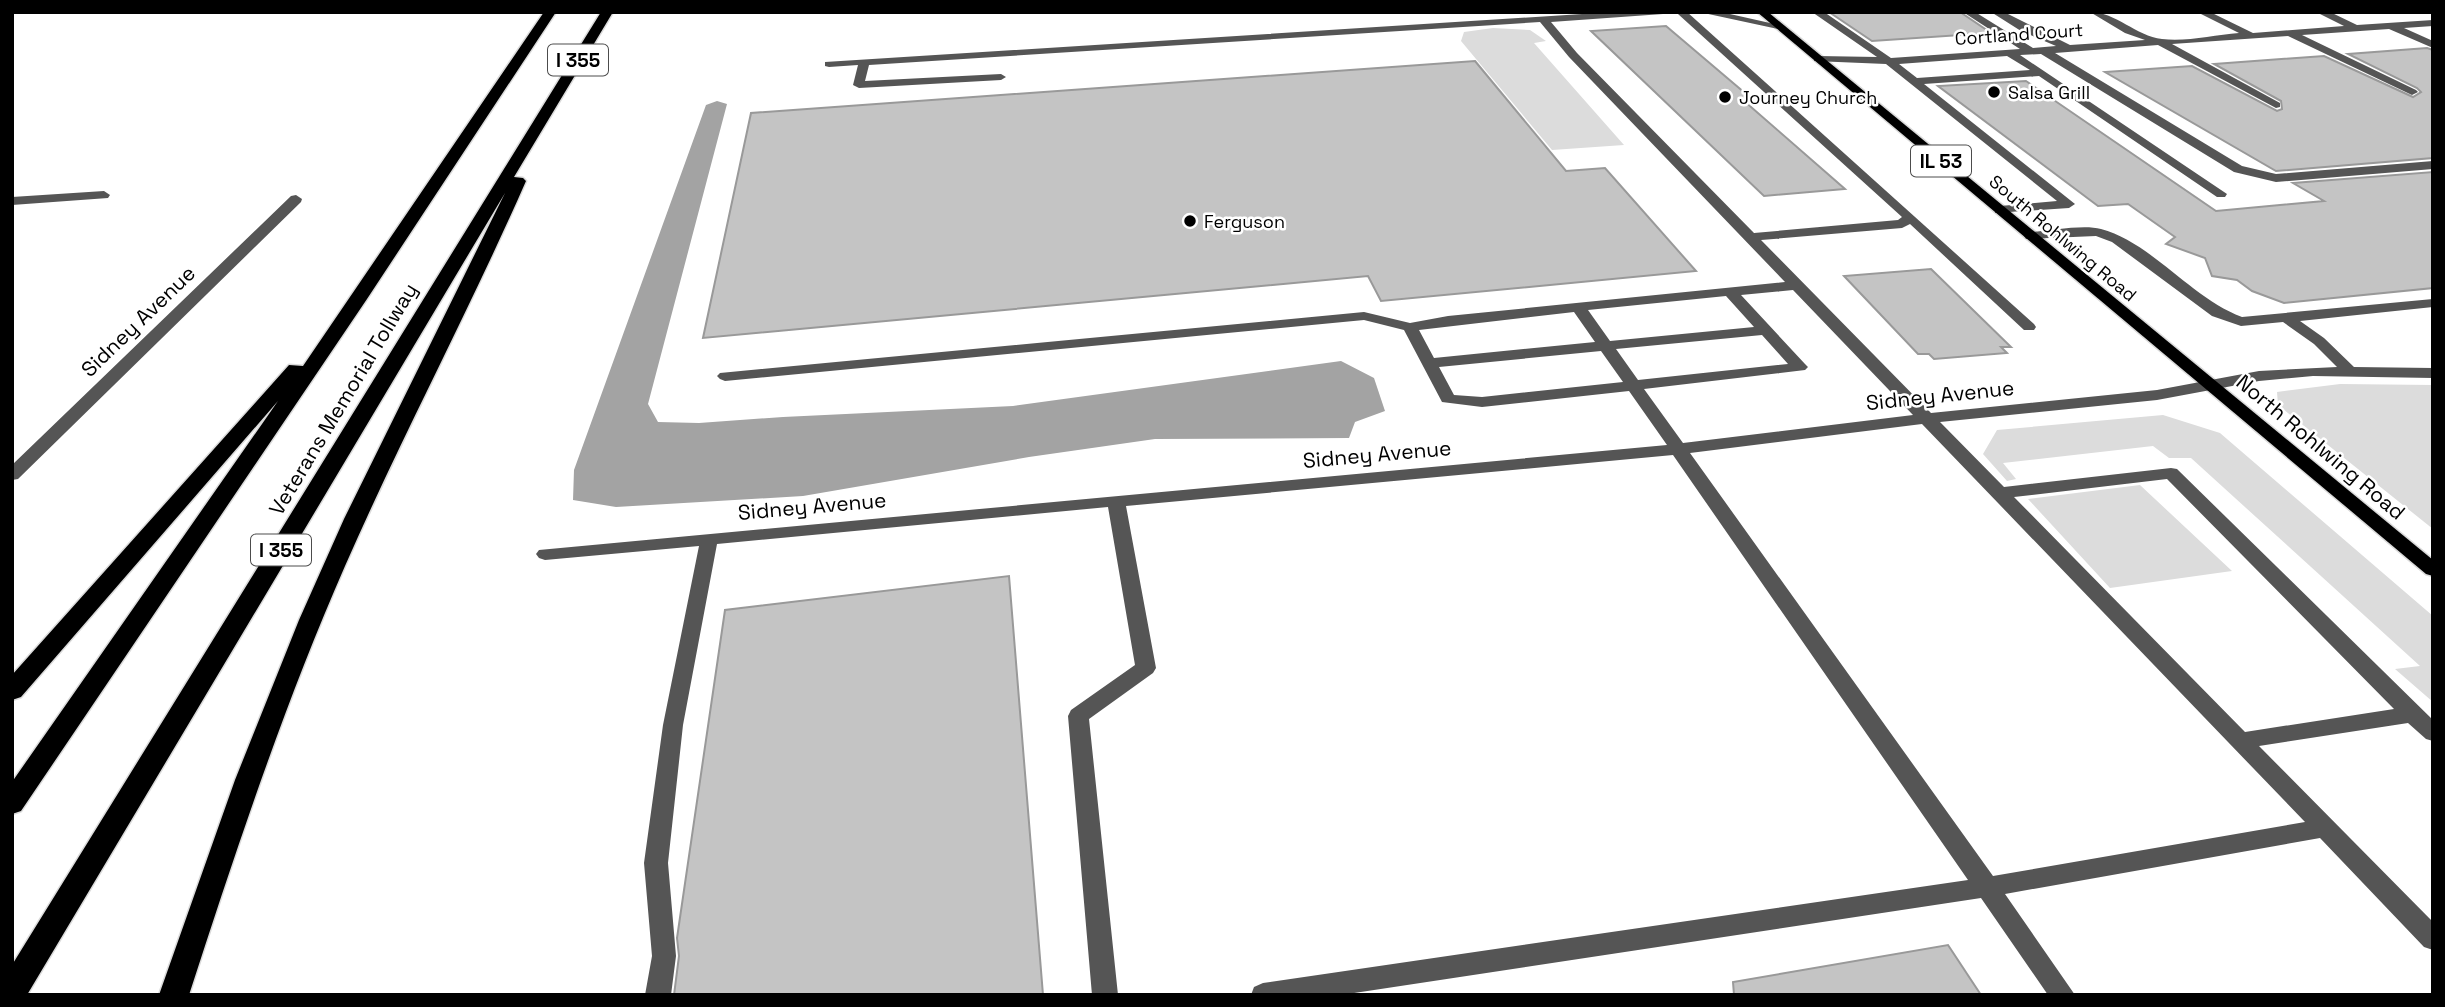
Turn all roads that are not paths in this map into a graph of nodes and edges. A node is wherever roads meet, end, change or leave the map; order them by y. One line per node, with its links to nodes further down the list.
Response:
1 (550, 12): 51 (highway, Veterans Memorial Tollway / I 355)
2 (607, 12): 39 (highway, Veterans Memorial Tollway / I 355)
3 (1673, 12): 15 (street)
4 (1681, 12): 46 (street)
5 (1704, 12): 18 (street)
6 (1762, 12): 18 (main road, South Rohlwing Road / IL 53)
7 (1818, 12): 30 (street)
8 (1968, 12): 26 (street)
9 (1996, 12): 25 (street)
10 (2080, 12): 23 (street)
11 (2095, 12): 22 (street)
12 (2202, 12): 21 (street)
13 (2321, 12): 19 (street)
14 (2380, 16): 17 (street)
15 (1543, 19): 28 (street); 48 (street)
16 (2433, 23): 17 (street, Cortland Court)
17 (2394, 25): 19 (street, Cortland Court); 24 (street)
18 (1778, 26): 29 (main road, South Rohlwing Road / IL 53)
19 (2355, 28): 20 (street, Cortland Court)
20 (2289, 33): 21 (street, Cortland Court); 37 (street)
21 (2250, 36): 22 (street, Cortland Court)
22 (2160, 42): 23 (street, Cortland Court); 38 (street)
23 (2135, 43): 25 (street, Cortland Court)
24 (2433, 46)
25 (2070, 48): 26 (street, Cortland Court)
26 (2037, 50): 27 (street, Cortland Court); 40 (street)
27 (2010, 53): 30 (street, Cortland Court); 33 (street)
28 (951, 55): 31 (street); 35 (street)
29 (1818, 59): 30 (street, Cortland Court); 45 (main road, South Rohlwing Road / IL 53)
30 (1889, 61): 36 (street)
31 (864, 62): 32 (street); 35 (street)
32 (829, 64)
33 (2041, 73): 36 (street); 41 (street)
34 (1001, 77): 35 (street)
35 (950, 80)
36 (1914, 81): 45 (street)
37 (2412, 92)
38 (2276, 105)
39 (549, 108): 81 (highway, Veterans Memorial Tollway / I 355); 82 (highway)
40 (2433, 166)
41 (2221, 194)
42 (104, 195): 44 (street)
43 (296, 199): 67 (street, Sidney Avenue)
44 (12, 201)
45 (2000, 210): 47 (main road, South Rohlwing Road / IL 53)
46 (1910, 217): 48 (street); 56 (street)
47 (2031, 236): 54 (street); 64 (main road, South Rohlwing Road / IL 53)
48 (1751, 237): 49 (street)
49 (1798, 285): 50 (street); 65 (street)
50 (1730, 292): 53 (street); 57 (street)
51 (358, 299): 73 (highway); 77 (highway, Veterans Memorial Tollway / I 355)
52 (2433, 303): 54 (street)
53 (1578, 307): 55 (street); 58 (street)
54 (2287, 318): 60 (street)
55 (1410, 327): 59 (street); 62 (street)
56 (2029, 327)
57 (1766, 330): 58 (street); 63 (street)
58 (1606, 345): 59 (street); 63 (street)
59 (1429, 363): 63 (street)
60 (2348, 369): 61 (street, Sidney Avenue); 64 (street, Sidney Avenue)
61 (2433, 373)
62 (725, 376)
63 (1634, 385): 66 (street)
64 (2211, 385): 65 (street, Sidney Avenue); 72 (main road, North Rohlwing Road / IL 53)
65 (1928, 418): 66 (street, Sidney Avenue); 68 (street)
66 (1678, 449): 69 (street, Sidney Avenue); 79 (street)
67 (12, 475)
68 (2001, 493): 74 (street); 76 (street)
69 (1116, 501): 70 (street, Sidney Avenue); 84 (street)
70 (709, 539): 71 (street, Sidney Avenue); 83 (street)
71 (545, 554)
72 (2433, 570)
73 (12, 691)
74 (2412, 714): 75 (street); 76 (street)
75 (2433, 733)
76 (2241, 741): 78 (street)
77 (12, 803)
78 (2325, 828): 79 (street); 80 (street)
79 (1987, 887): 85 (street); 86 (street)
80 (2431, 936)
81 (12, 992)
82 (174, 995)
83 (658, 995)
84 (1105, 995)
85 (1263, 995)
86 (2063, 995)

